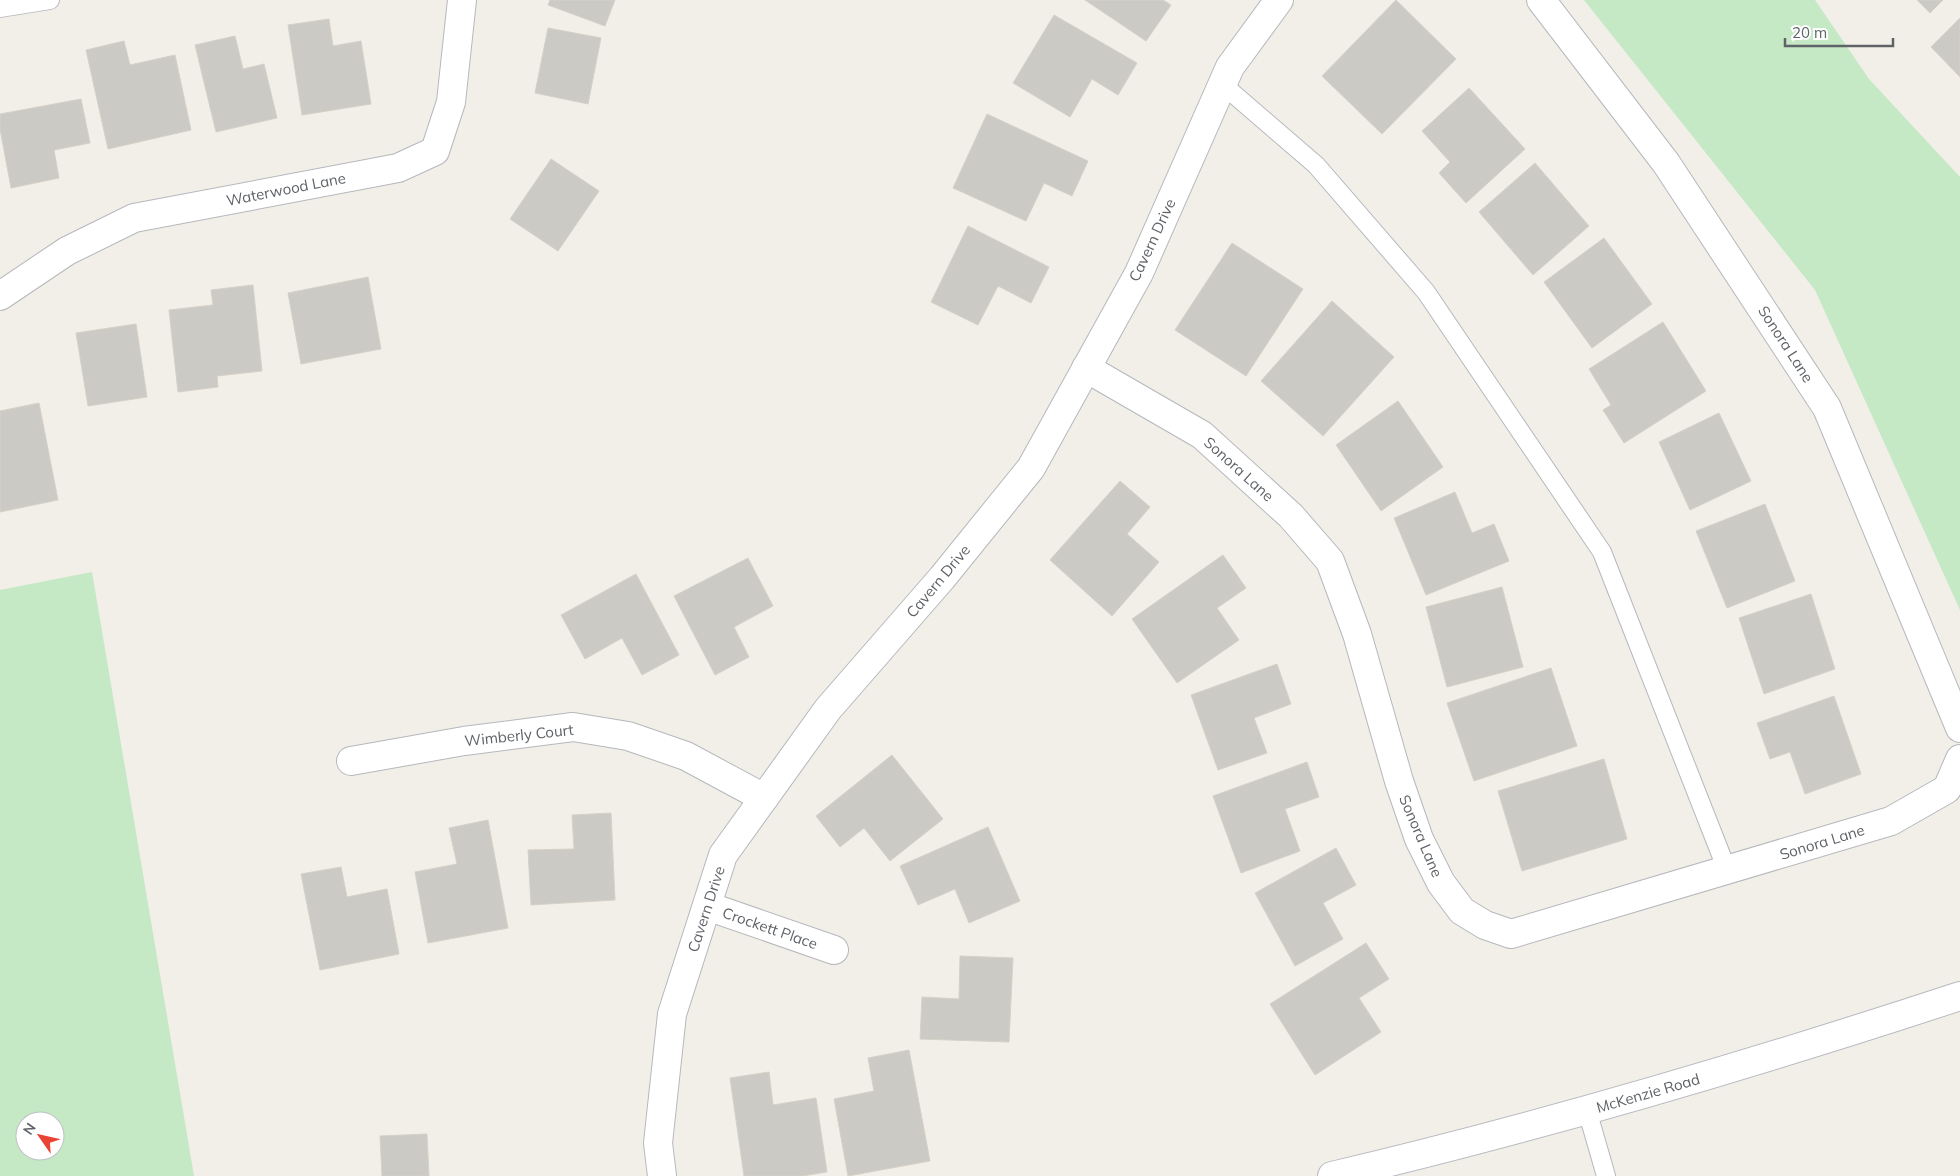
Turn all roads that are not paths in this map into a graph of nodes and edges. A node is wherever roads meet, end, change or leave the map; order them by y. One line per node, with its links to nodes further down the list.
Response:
1 (50, 0): 5 (lane)
2 (462, 0): 7 (street, Waterwood Lane)
3 (1279, 0): 6 (street, Cavern Drive)
4 (1541, 0): 9 (street, Sonora Lane)
5 (0, 8)
6 (1222, 84): 8 (street, Cavern Drive); 13 (lane)
7 (0, 296)
8 (1086, 368): 12 (street, Cavern Drive); 13 (street, Sonora Lane)
9 (1960, 728)
10 (1960, 759): 13 (street, Sonora Lane)
11 (351, 761): 12 (street, Wimberly Court)
12 (764, 798): 14 (street, Cavern Drive)
13 (1727, 870)
14 (707, 906): 15 (street, Crockett Place); 19 (street, Cavern Drive)
15 (834, 950)
16 (1960, 996): 17 (street, McKenzie Road)
17 (1587, 1110): 18 (street, McKenzie Road); 21 (lane)
18 (1360, 1173): 20 (street, McKenzie Road)
19 (662, 1176)
20 (1332, 1176)
21 (1606, 1176)

